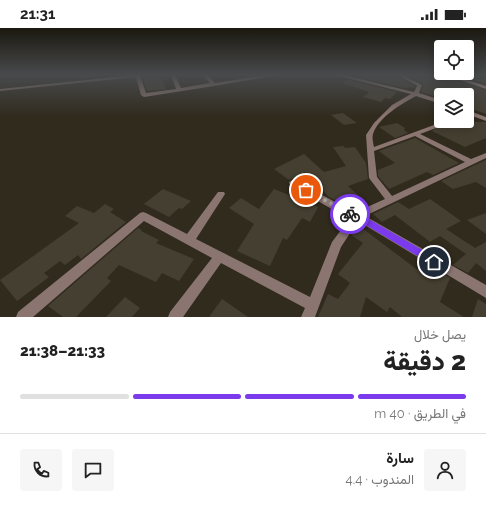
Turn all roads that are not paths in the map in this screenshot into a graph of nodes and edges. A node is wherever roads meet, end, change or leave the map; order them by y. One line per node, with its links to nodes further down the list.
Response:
1 (11, 88): 6 (street)
2 (142, 88): 7 (street)
3 (188, 88): 7 (street)
4 (393, 88): 8 (street)
5 (419, 88): 8 (street)
6 (0, 90)
7 (179, 90)
8 (416, 94): 9 (street); 14 (street)
9 (434, 100)
10 (474, 115): 11 (street)
11 (486, 120)
12 (434, 127): 13 (street)
13 (416, 134): 14 (street); 16 (street)
14 (371, 150): 19 (street)
15 (486, 155): 16 (street)
16 (471, 162): 19 (street)
17 (293, 183): 20 (street)
18 (221, 194): 21 (street)
19 (391, 200): 20 (street)
20 (357, 216): 23 (street); 24 (street)
21 (189, 240): 22 (street); 25 (street)
22 (220, 256): 24 (street); 26 (street)
23 (486, 292)
24 (312, 305): 27 (street)
25 (23, 317)
26 (175, 317)
27 (308, 317)

